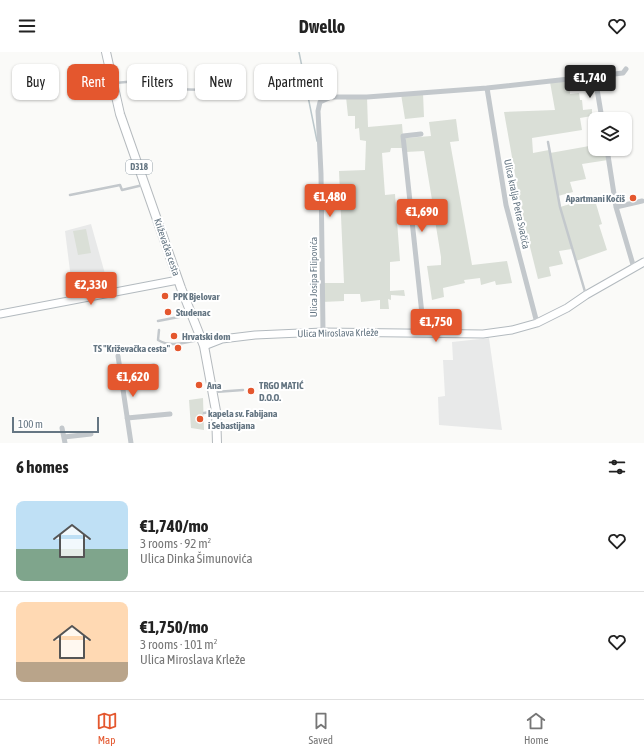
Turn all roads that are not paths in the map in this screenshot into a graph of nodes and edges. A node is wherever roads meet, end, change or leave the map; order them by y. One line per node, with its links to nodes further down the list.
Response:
1 (106, 52): 2 (main road, Križevačka cesta / D318)
2 (109, 64)
3 (626, 69): 4 (street)
4 (595, 77): 6 (street); 9 (street)
5 (119, 85): 7 (lane)
6 (486, 88): 24 (street, Ulica kralja Petra Svačića); 26 (street, Ulica Josipa Filipovića)
7 (195, 90)
8 (117, 100): 13 (main road, Križevačka cesta / D318)
9 (601, 112)
10 (421, 134): 27 (street)
11 (548, 142): 20 (lane)
12 (608, 156): 16 (street)
13 (145, 185): 14 (lane); 19 (main road, Križevačka cesta / D318)
14 (70, 195)
15 (642, 201): 16 (street)
16 (616, 207): 18 (street)
17 (644, 262): 18 (main road, Ulica Miroslava Krleže)
18 (634, 268): 20 (main road, Ulica Miroslava Krleže)
19 (178, 280): 21 (main road); 22 (main road, Križevačka cesta / D318)
20 (586, 295): 24 (main road, Ulica Miroslava Krleže)
21 (0, 314)
22 (192, 315): 23 (lane); 28 (main road, Križevačka cesta / D318)
23 (158, 322)
24 (537, 323): 27 (main road, Ulica Miroslava Krleže)
25 (159, 330): 28 (lane)
26 (323, 332): 27 (main road, Ulica Miroslava Krleže); 28 (main road, Ulica Miroslava Krleže)
27 (424, 333)
28 (203, 343): 33 (main road, Križevačka cesta / D318)
29 (118, 356): 31 (street)
30 (154, 366): 31 (street)
31 (121, 372): 37 (street)
32 (243, 390): 33 (lane)
33 (212, 392): 34 (main road, Križevačka cesta / D318)
34 (216, 411): 35 (lane); 42 (main road, Križevačka cesta / D318)
35 (204, 413)
36 (170, 414): 37 (street)
37 (127, 418): 41 (street)
38 (62, 428): 40 (street)
39 (91, 434): 40 (street)
40 (64, 440)
41 (131, 443)
42 (217, 443)

